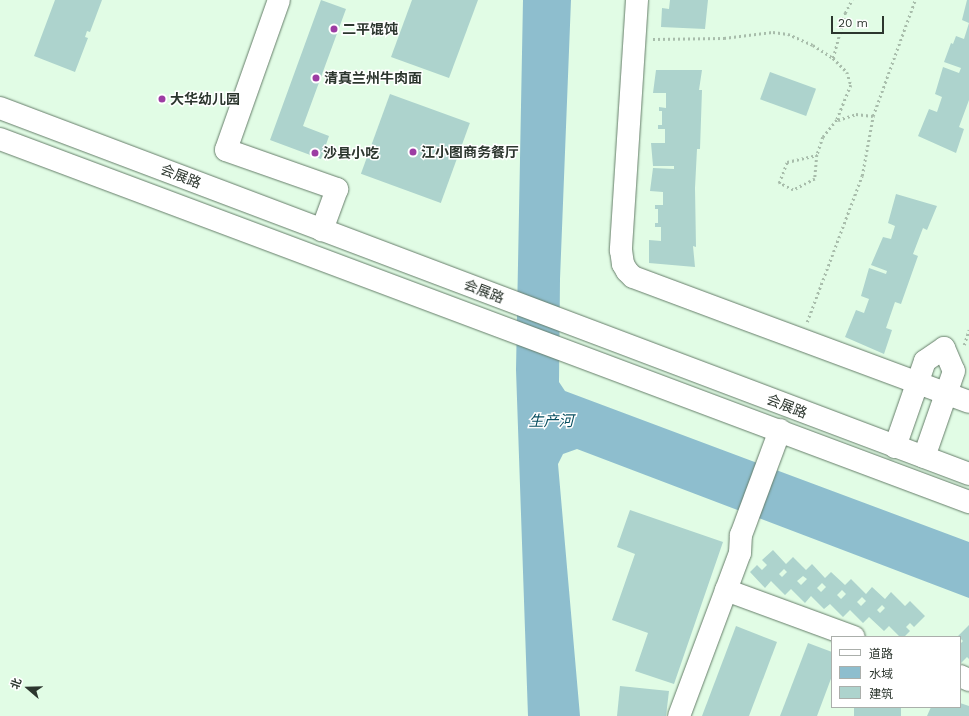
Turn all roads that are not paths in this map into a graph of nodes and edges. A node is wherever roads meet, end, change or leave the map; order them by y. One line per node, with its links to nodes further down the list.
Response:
1 (279, 0): 5 (street)
2 (637, 0): 6 (street)
3 (0, 108): 5 (street, 会展路)
4 (0, 138): 9 (street, 会展路)
5 (322, 230): 10 (street, 会展路)
6 (918, 383): 7 (street); 7 (street); 10 (street)
7 (946, 394): 8 (street); 11 (street)
8 (969, 402)
9 (780, 430): 13 (street, 会展路); 14 (street)
10 (895, 447): 11 (street, 会展路)
11 (924, 457): 12 (street, 会展路)
12 (969, 474)
13 (969, 502)
14 (726, 590): 15 (street); 16 (street)
15 (851, 636)
16 (679, 716)

